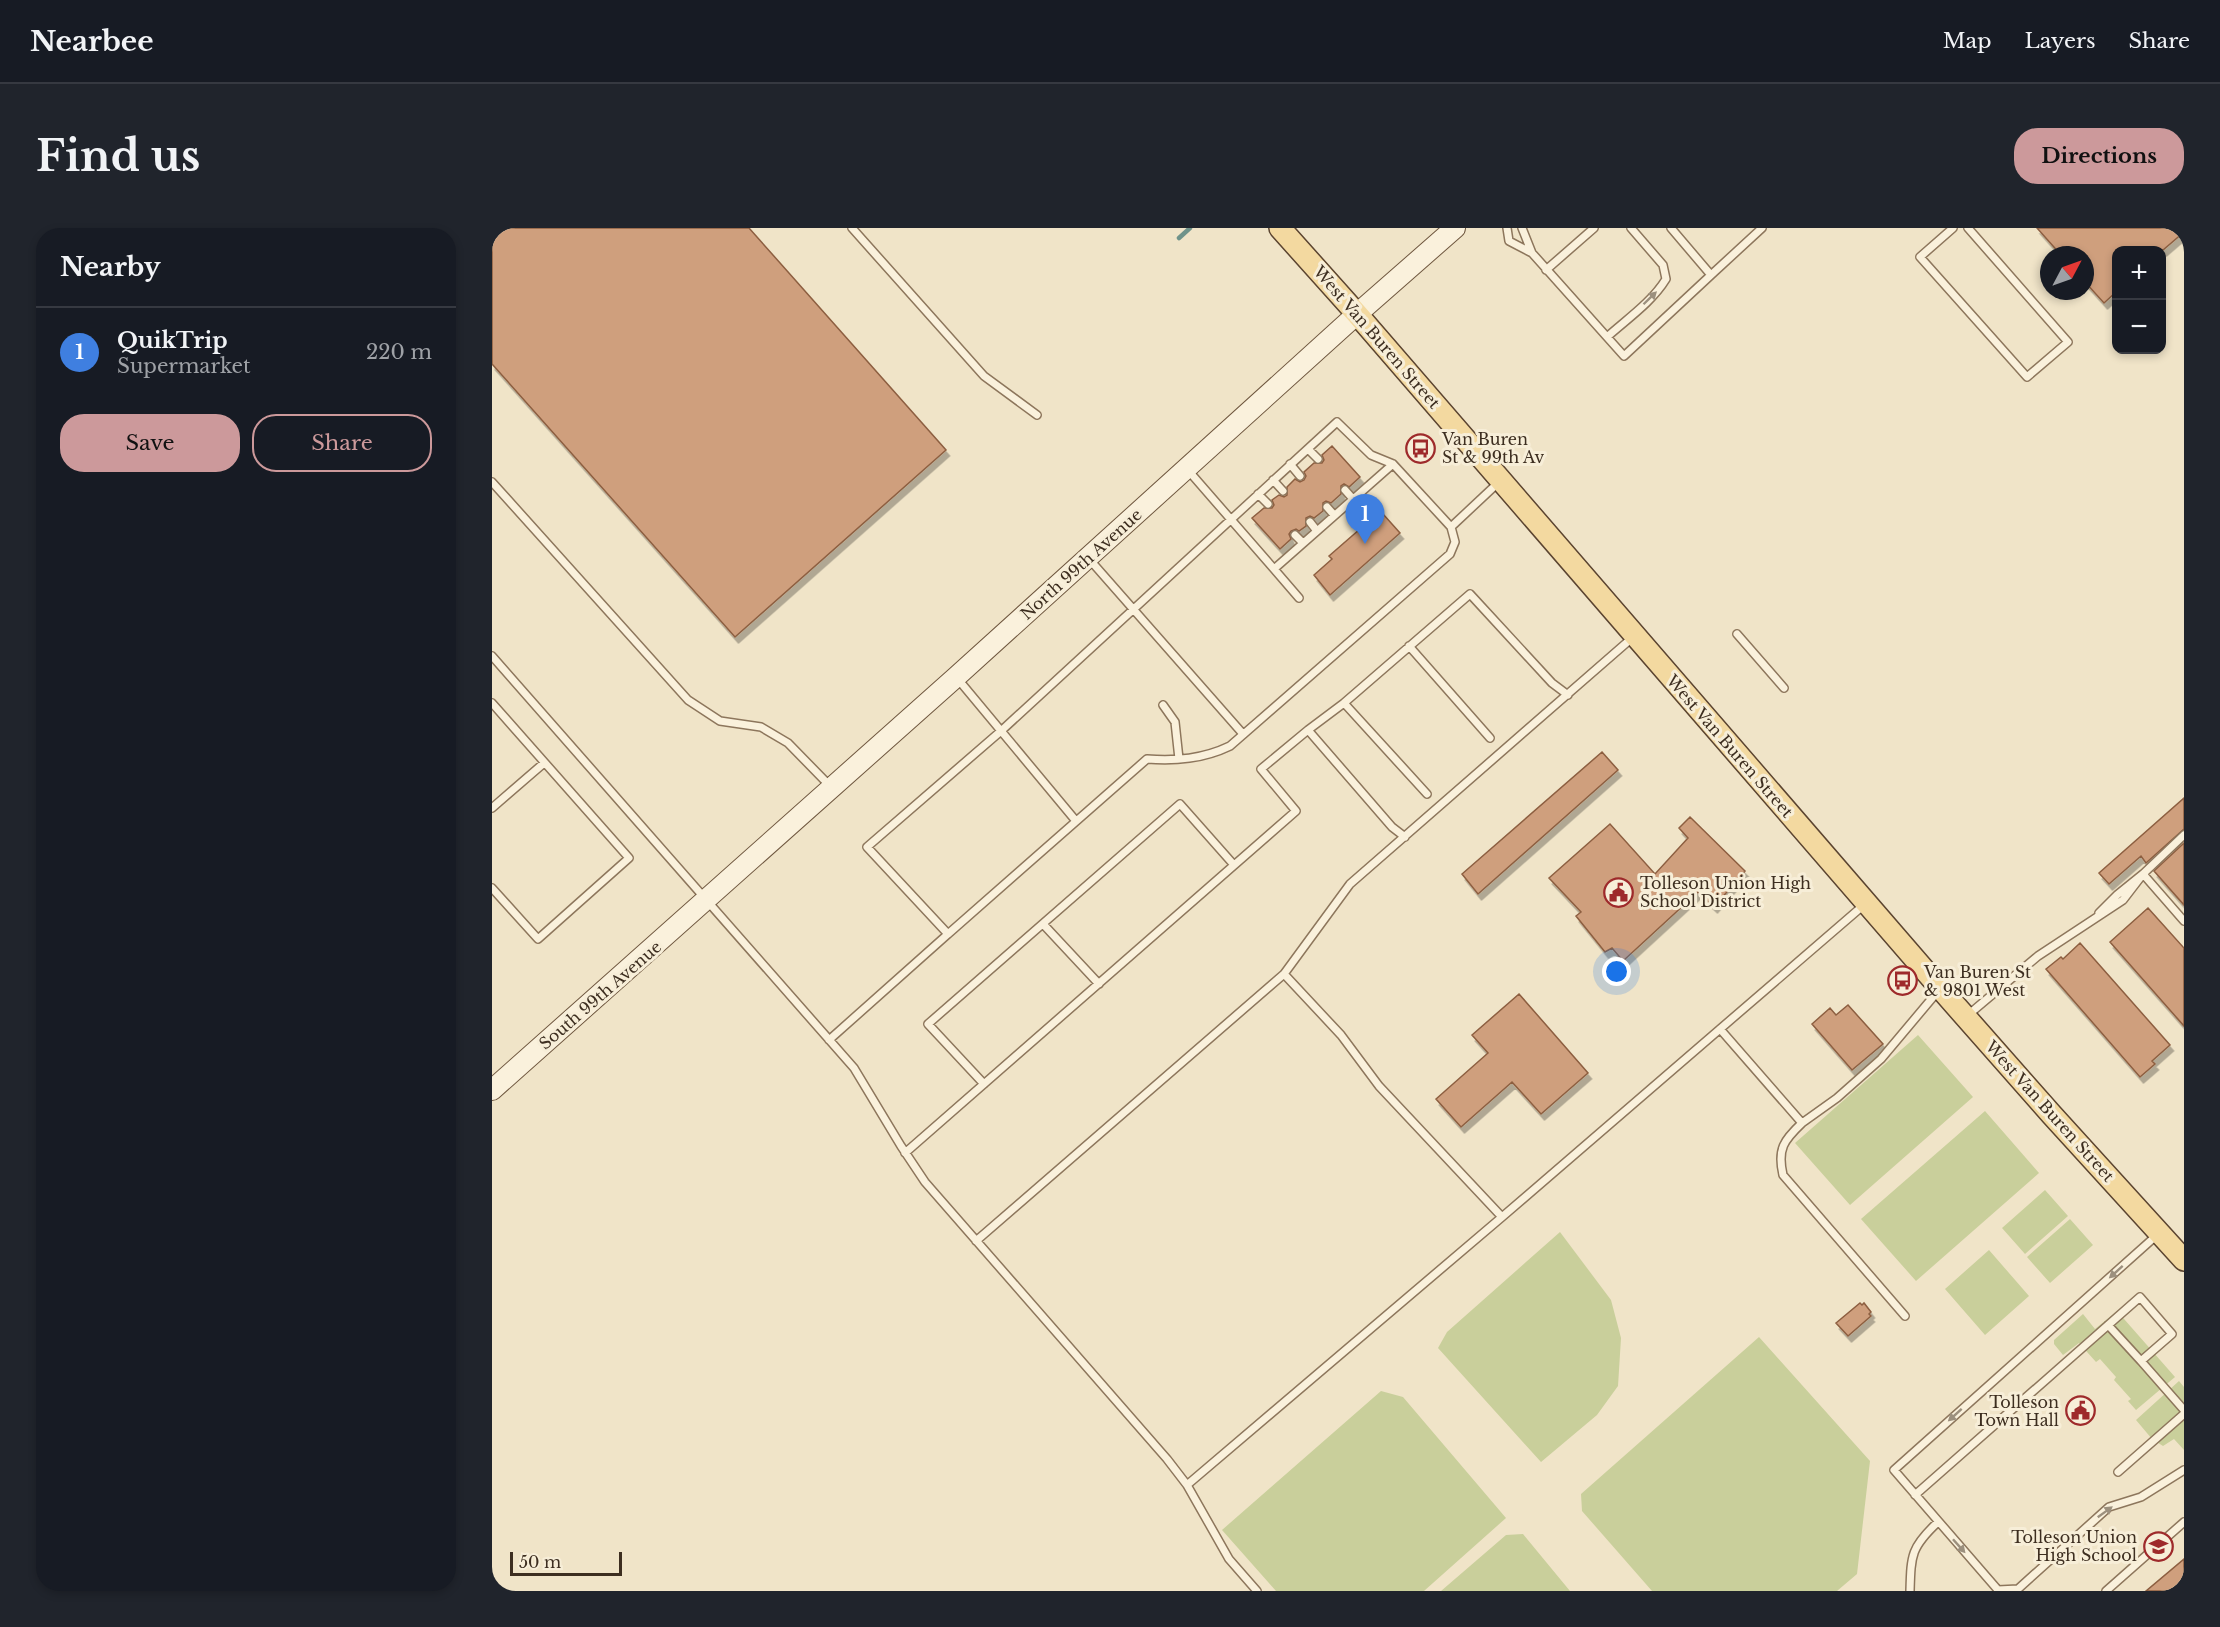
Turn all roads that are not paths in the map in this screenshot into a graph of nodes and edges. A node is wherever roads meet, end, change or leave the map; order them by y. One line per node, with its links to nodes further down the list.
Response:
1 (852, 228): 17 (lane)
2 (1280, 228): 15 (main road, West Van Buren Street)
3 (1455, 228): 15 (main road, North 99th Avenue)
4 (1507, 228): 12 (lane)
5 (1522, 228): 12 (lane)
6 (1594, 228): 13 (lane)
7 (1631, 228): 16 (lane, one-way to 7)
8 (1671, 228): 14 (lane)
9 (1762, 228): 14 (lane)
10 (1953, 228): 11 (lane)
11 (1968, 228)
12 (1532, 253): 13 (lane)
13 (1546, 270): 16 (lane)
14 (1711, 275): 16 (lane)
15 (1357, 314): 22 (main road, North 99th Avenue); 25 (main road, West Van Buren Street)
16 (1607, 336)
17 (1037, 415)
18 (1308, 448): 19 (lane); 20 (lane); 21 (lane)
19 (1318, 459)
20 (1290, 464): 23 (lane); 24 (lane)
21 (1393, 464): 30 (lane); 36 (lane)
22 (1187, 468): 34 (lane); 40 (main road, North 99th Avenue)
23 (1300, 476)
24 (1273, 480): 28 (lane); 29 (lane)
25 (1501, 480): 36 (lane); 45 (main road, West Van Buren Street)
26 (492, 482): 60 (lane)
27 (1345, 490): 30 (lane)
28 (1283, 491)
29 (1258, 494): 31 (lane); 34 (lane)
30 (1353, 499): 33 (lane)
31 (1268, 504)
32 (1327, 507): 33 (lane)
33 (1334, 515): 37 (lane)
34 (1230, 519): 41 (lane); 43 (lane)
35 (1310, 522): 37 (lane)
36 (1451, 527): 56 (lane)
37 (1317, 531): 39 (lane)
38 (1295, 535): 39 (lane)
39 (1303, 543): 41 (lane)
40 (1089, 558): 43 (lane); 48 (main road, North 99th Avenue)
41 (1274, 569): 42 (lane)
42 (1299, 598)
43 (1134, 609): 55 (lane); 56 (lane)
44 (1737, 634): 49 (lane)
45 (1634, 637): 50 (lane); 70 (main road, West Van Buren Street)
46 (1409, 646): 50 (lane); 52 (lane); 57 (lane)
47 (492, 656): 69 (lane)
48 (956, 677): 55 (lane); 60 (main road, North 99th Avenue)
49 (1784, 688)
50 (1568, 695): 65 (lane)
51 (492, 703): 59 (lane)
52 (1344, 703): 54 (lane); 61 (lane)
53 (1163, 705): 58 (lane)
54 (1308, 730): 65 (lane); 66 (lane)
55 (1001, 731): 63 (lane); 73 (lane)
56 (1243, 734): 58 (lane)
57 (1490, 738)
58 (1179, 759): 63 (lane)
59 (544, 763): 62 (lane); 68 (lane)
60 (832, 788): 69 (main road, North 99th Avenue)
61 (1427, 794)
62 (492, 808)
63 (1076, 821): 73 (lane)
64 (2184, 835): 67 (lane)
65 (1405, 837): 74 (lane)
66 (1234, 865): 72 (lane); 75 (lane)
67 (2143, 874): 71 (lane); 77 (lane)
68 (492, 888)
69 (707, 900): 79 (lane); 81 (main road, South 99th Avenue)
70 (1867, 902): 76 (main road, West Van Buren Street); 78 (lane)
71 (2184, 921)
72 (1043, 924): 75 (lane); 80 (lane)
73 (948, 934): 79 (lane)
74 (1284, 974): 84 (lane); 86 (lane)
75 (1099, 984): 80 (lane)
76 (1940, 988): 77 (main road, West Van Buren Street); 82 (lane)
77 (1966, 1017): 85 (main road, West Van Buren Street)
78 (1720, 1029): 82 (lane); 84 (lane)
79 (829, 1040): 83 (lane)
80 (984, 1084): 83 (lane)
81 (492, 1089)
82 (1802, 1123): 88 (lane)
83 (905, 1153): 86 (lane)
84 (1502, 1217): 94 (lane)
85 (2160, 1233): 87 (main road, West Van Buren Street); 95 (lane, one-way to 95)
86 (976, 1241): 94 (lane)
87 (2184, 1260)
88 (1905, 1316)
89 (2108, 1325): 90 (lane); 90 (lane); 95 (lane)
90 (2141, 1361): 91 (lane)
91 (2184, 1412): 93 (lane)
92 (2184, 1470): 98 (lane, one-way to 92)
93 (2118, 1472)
94 (1187, 1485): 99 (lane)
95 (1915, 1495): 96 (lane)
96 (1938, 1522): 98 (lane, one-way to 98); 100 (lane)
97 (2184, 1522): 101 (lane)
98 (2018, 1590)
99 (1257, 1591)
100 (1910, 1591)
101 (2106, 1591)

